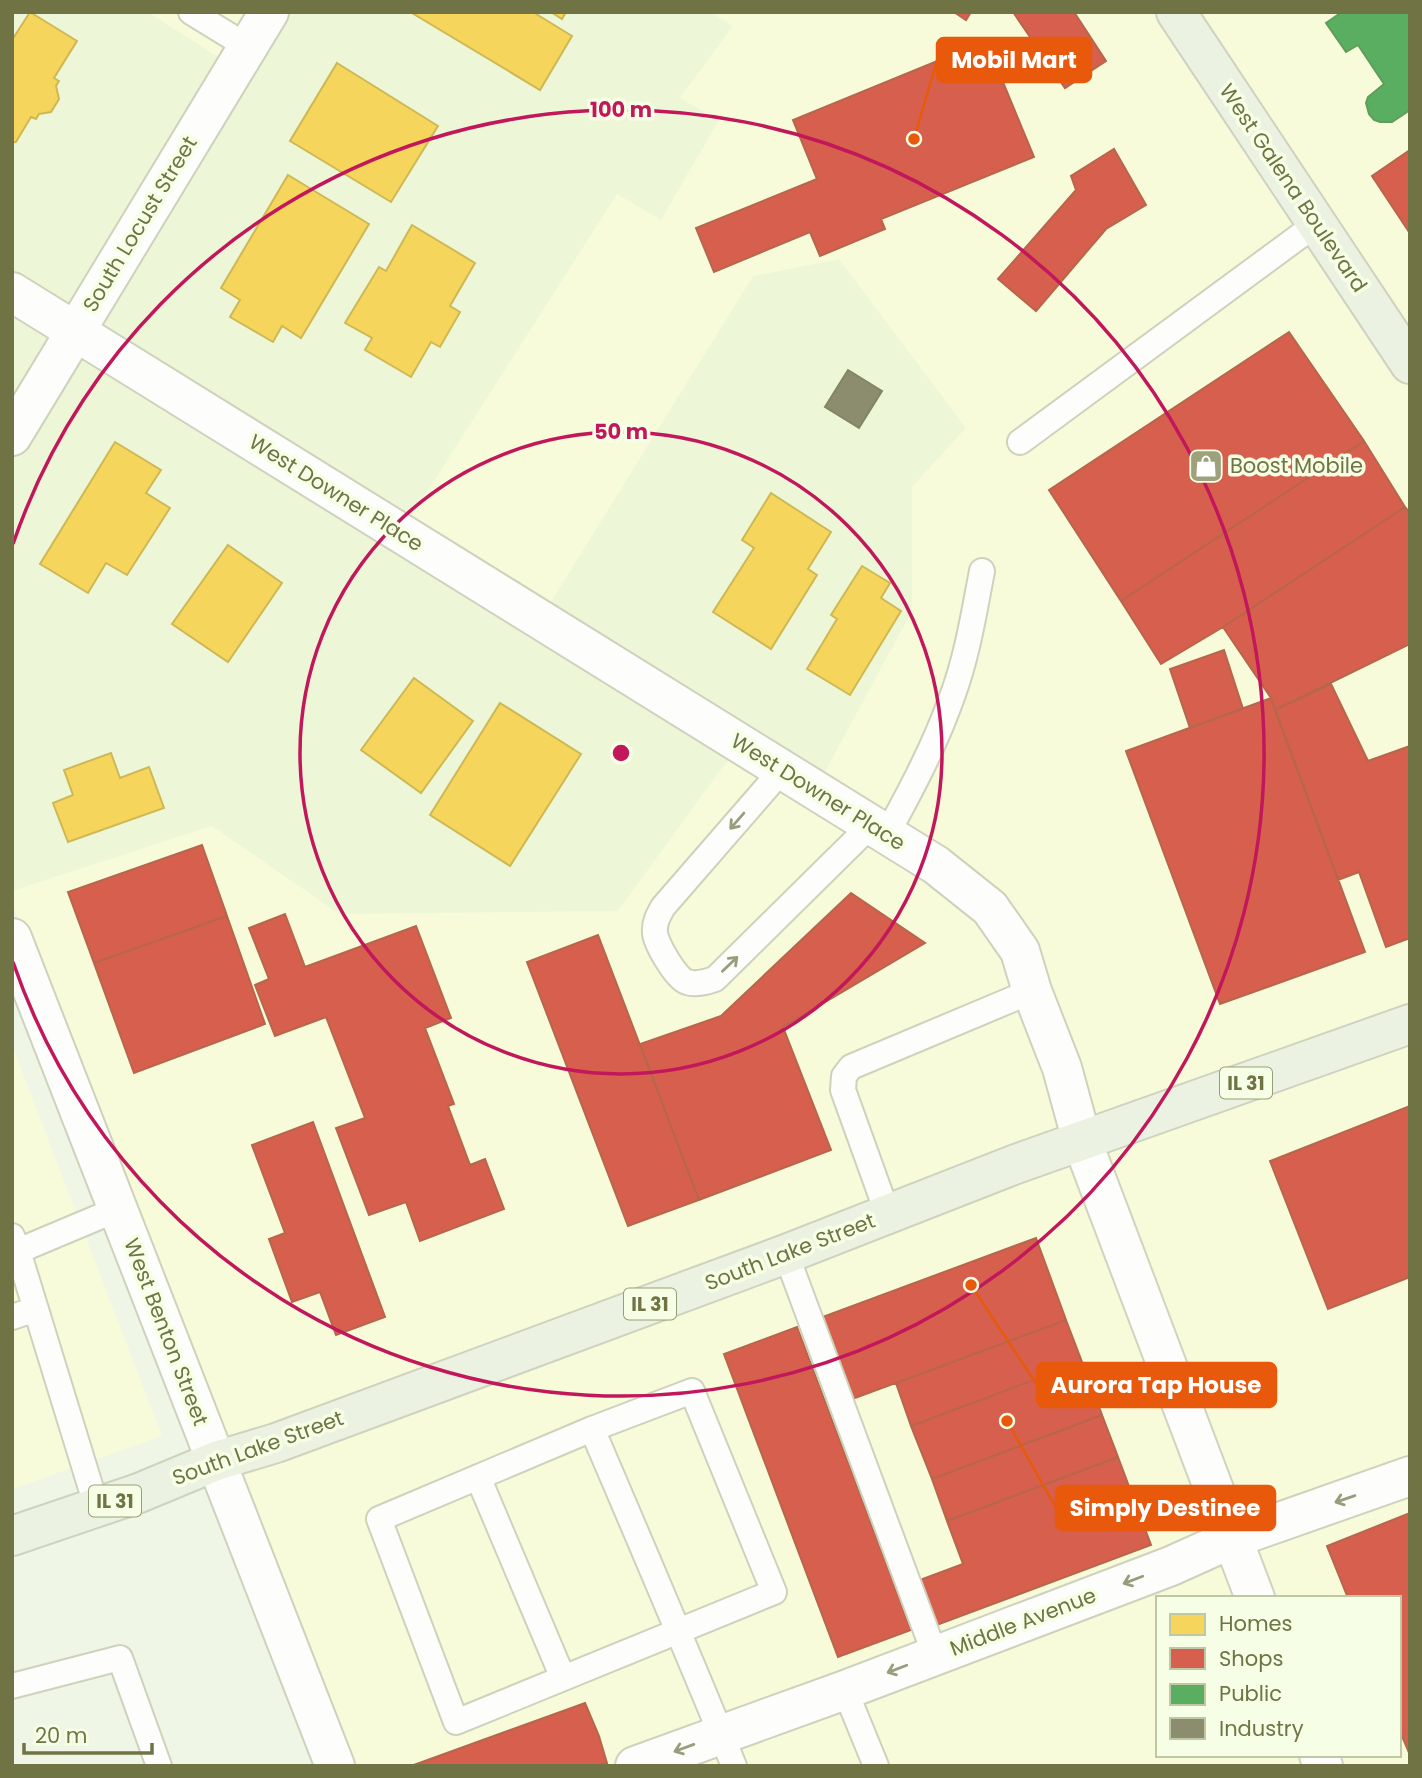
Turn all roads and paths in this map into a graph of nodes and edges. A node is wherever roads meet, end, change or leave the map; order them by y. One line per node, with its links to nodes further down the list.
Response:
1 (191, 12): 4 (lane)
2 (269, 12): 4 (street, South Locust Street)
3 (1176, 12): 5 (main road, West Galena Boulevard)
4 (247, 47): 7 (street, South Locust Street)
5 (1317, 224): 8 (main road, West Galena Boulevard); 10 (lane)
6 (12, 292): 7 (street, West Downer Place)
7 (75, 331): 9 (street, South Locust Street); 12 (street, West Downer Place)
8 (1410, 364)
9 (12, 436)
10 (1020, 442)
11 (982, 571): 13 (lane)
12 (782, 770): 13 (street, West Downer Place); 13 (lane, one-way to 13)
13 (879, 829): 15 (street, West Downer Place)
14 (12, 939): 18 (street, West Benton Street)
15 (1032, 991): 17 (street, West Downer Place); 19 (lane)
16 (1410, 1024): 17 (main road, South Lake Street / IL 31)
17 (1082, 1141): 19 (main road, South Lake Street / IL 31); 30 (street, West Downer Place)
18 (118, 1209): 20 (lane); 25 (street, West Benton Street)
19 (888, 1215): 21 (main road, South Lake Street / IL 31)
20 (15, 1243): 22 (lane)
21 (786, 1254): 25 (main road, South Lake Street / IL 31); 33 (lane)
22 (36, 1309): 23 (lane); 28 (lane)
23 (12, 1317)
24 (592, 1429): 27 (lane); 32 (lane); 32 (lane)
25 (216, 1461): 28 (main road, South Lake Street / IL 31); 39 (street, West Benton Street)
26 (1410, 1476): 30 (street, Middle Avenue, one-way to 30)
27 (478, 1477): 34 (lane); 34 (lane)
28 (97, 1508): 29 (main road, South Lake Street / IL 31)
29 (12, 1536)
30 (1231, 1539): 31 (street, West Downer Place); 33 (street, Middle Avenue, one-way to 33)
31 (1254, 1596)
32 (677, 1630): 34 (lane); 37 (lane)
33 (935, 1655): 36 (street, Middle Avenue, one-way to 36)
34 (563, 1678)
35 (12, 1686): 38 (lane)
36 (845, 1690): 37 (street, Middle Avenue); 41 (lane)
37 (727, 1750): 40 (street, Middle Avenue, one-way to 40)
38 (159, 1766)
39 (335, 1766)
40 (635, 1766)
41 (876, 1766)

